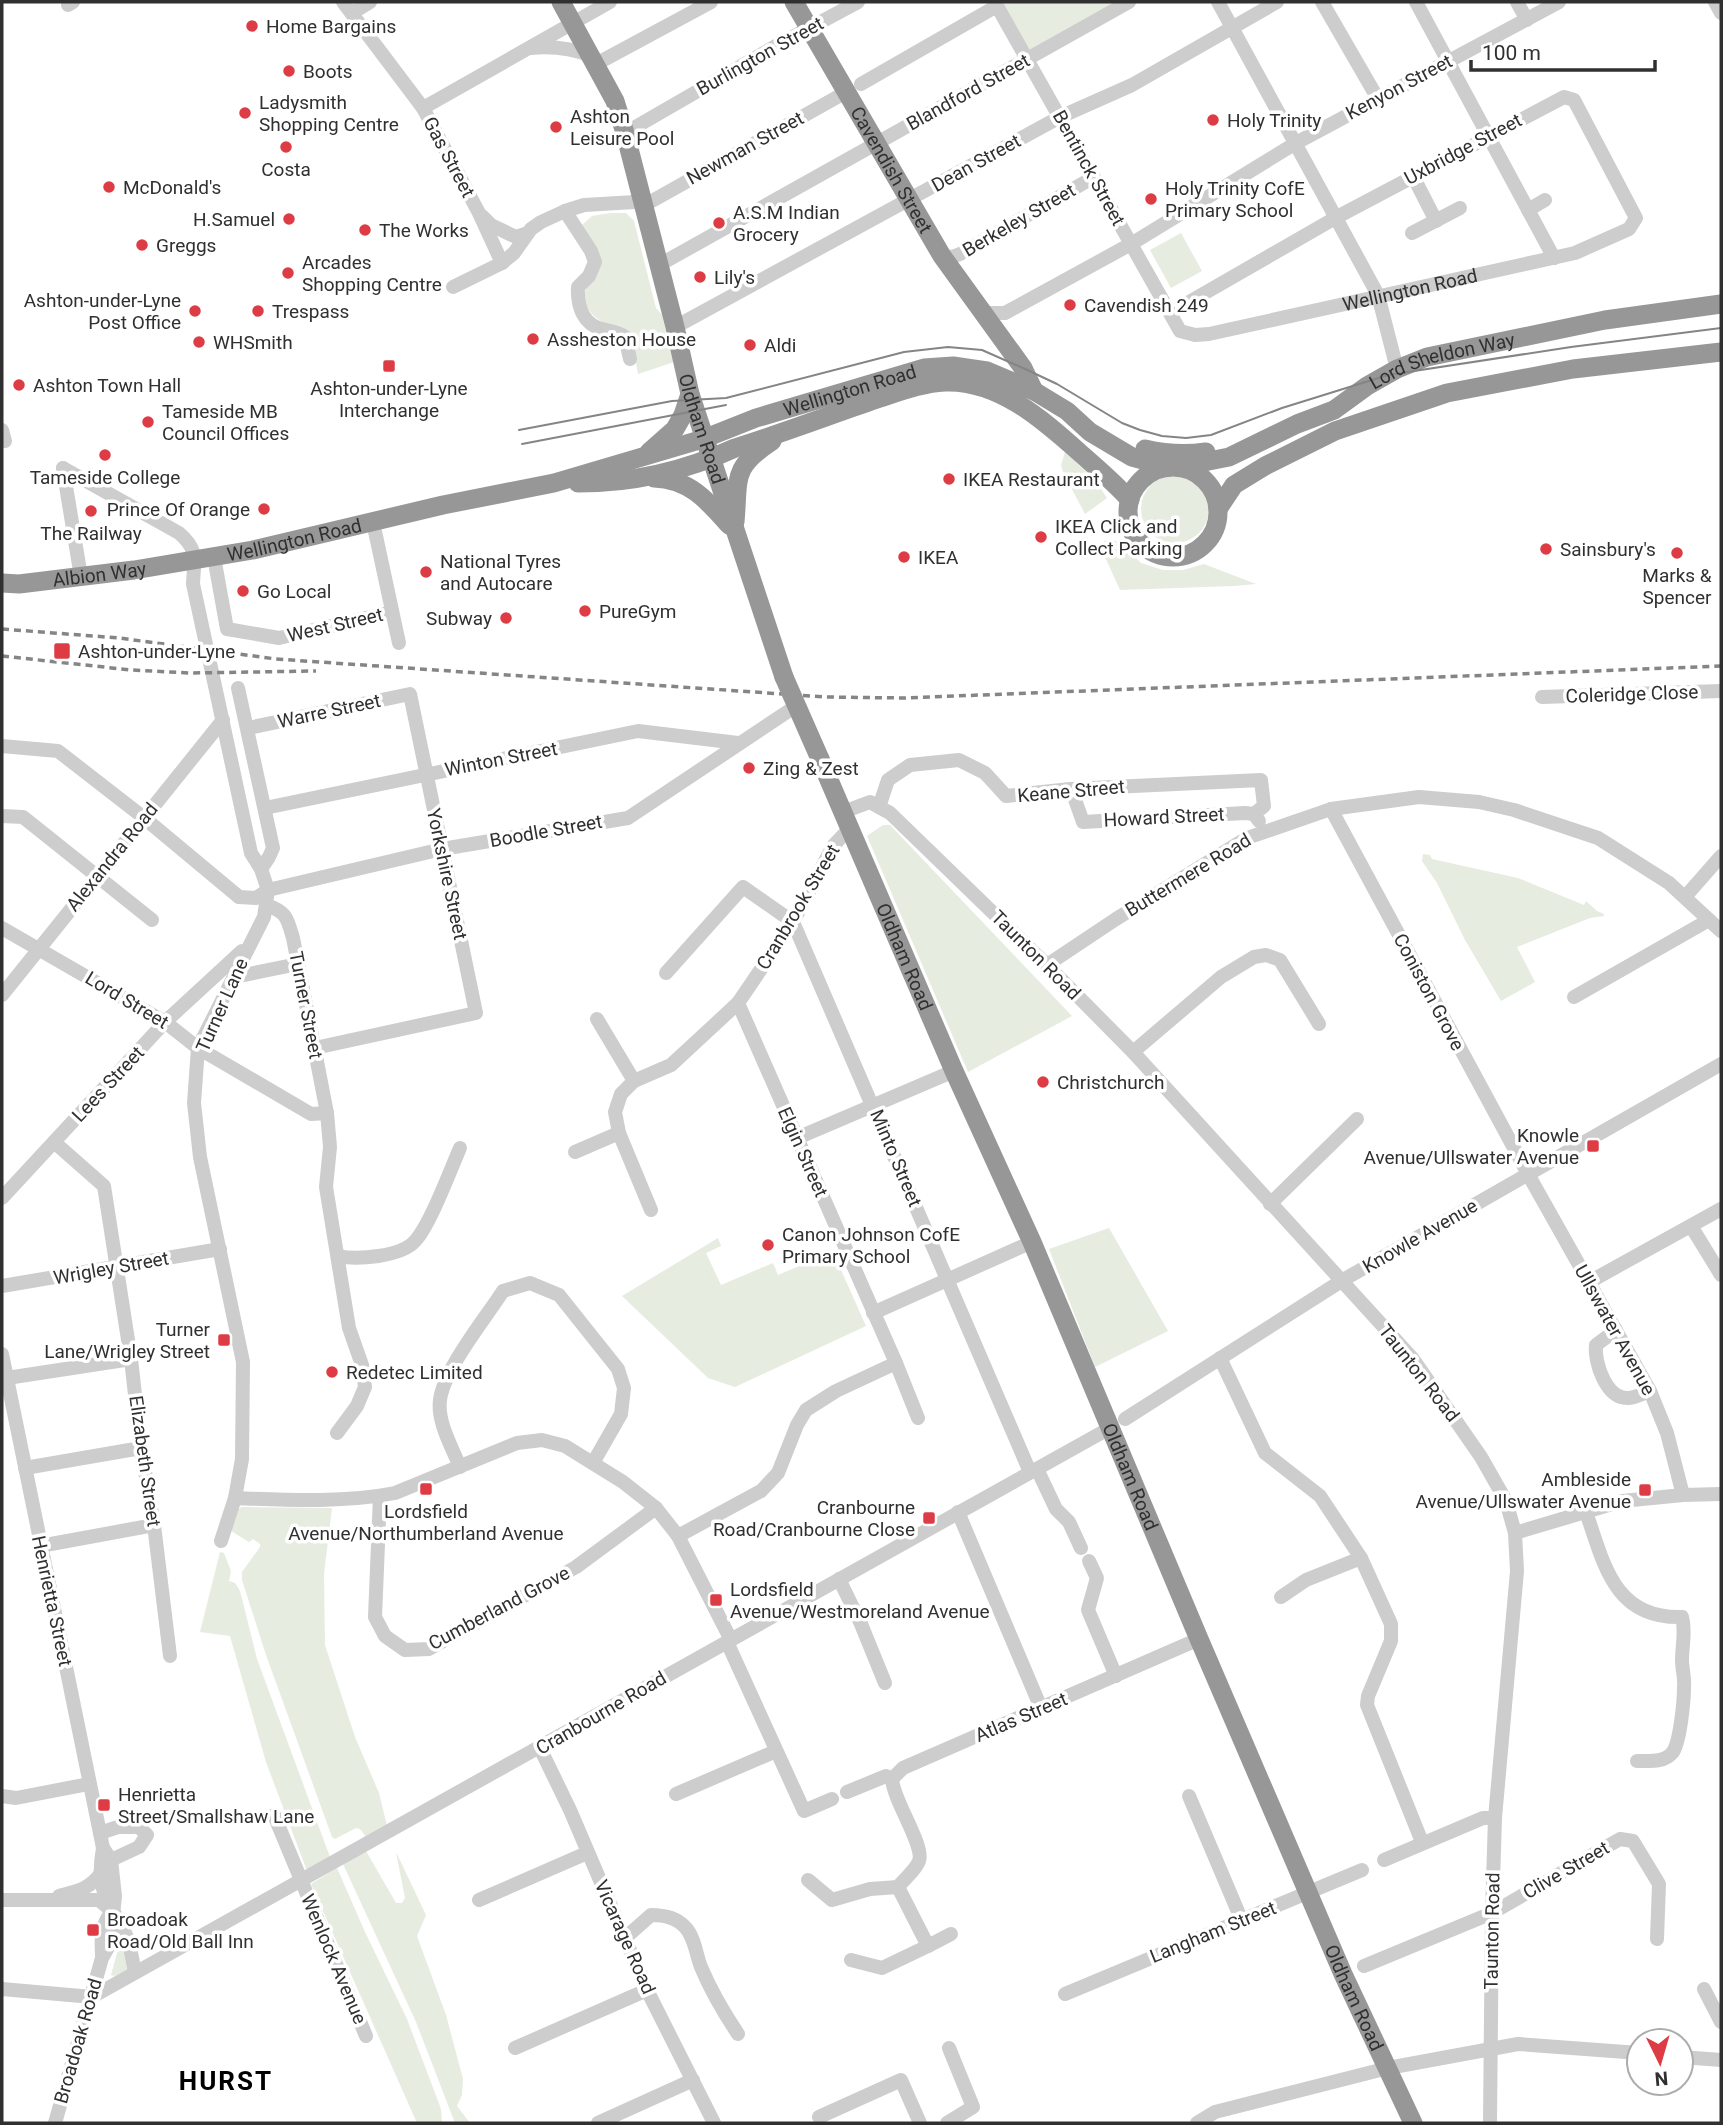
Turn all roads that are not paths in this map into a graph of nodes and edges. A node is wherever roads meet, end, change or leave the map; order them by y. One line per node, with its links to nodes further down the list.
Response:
1 (370, 2): 16 (street)
2 (561, 2): 18 (highway, Oldham Road)
3 (610, 2): 18 (street)
4 (710, 2): 24 (street)
5 (794, 2): 21 (highway, Cavendish Street)
6 (858, 2): 21 (street, Burlington Street)
7 (1129, 2): 23 (street, Blandford Street)
8 (1218, 2): 20 (street)
9 (1277, 2): 20 (street, Dean Street)
10 (1322, 2): 27 (street)
11 (1416, 2): 25 (street)
12 (1517, 2): 19 (street)
13 (1559, 2): 19 (street, Kenyon Street)
14 (1715, 2): 17 (street)
15 (997, 6): 23 (street, Bentinck Street); 26 (street, Newman Street)
16 (348, 8): 28 (street, Gas Street)
17 (1721, 13)
18 (580, 18): 22 (street); 24 (highway, Oldham Road)
19 (1527, 20): 25 (street, Kenyon Street)
20 (1233, 28): 29 (street, Dean Street); 33 (street)
21 (809, 29): 26 (highway, Cavendish Street); 30 (street, Burlington Street)
22 (527, 49): 24 (street); 28 (street)
23 (1027, 59): 29 (street, Bentinck Street); 32 (street, Blandford Street)
24 (593, 60): 30 (highway, Oldham Road)
25 (1448, 61): 27 (street, Kenyon Street); 31 (street)
26 (855, 87): 32 (highway, Cavendish Street); 38 (street, Newman Street)
27 (1378, 99): 33 (street, Kenyon Street)
28 (424, 108): 42 (street, Gas Street)
29 (1060, 117): 35 (street, Bentinck Street); 36 (street, Dean Street)
30 (625, 133): 38 (highway, Oldham Road)
31 (1488, 136): 34 (street, Uxbridge Street); 40 (street); 48 (street, Uxbridge Street)
32 (877, 143): 36 (highway, Cavendish Street); 52 (street, Blandford Street)
33 (1296, 143): 43 (street); 47 (street, Kenyon Street)
34 (1413, 176): 43 (street, Uxbridge Street); 44 (street)
35 (1094, 177): 47 (street, Bentinck Street); 49 (street, Berkeley Street)
36 (909, 200): 49 (highway, Cavendish Street); 58 (street, Dean Street)
37 (1545, 201): 40 (street)
38 (642, 202): 41 (street); 52 (highway, Oldham Road)
39 (1460, 208): 44 (street)
40 (1528, 210): 50 (street)
41 (565, 211): 45 (street); 62 (street)
42 (478, 213): 45 (street, Gas Street); 51 (street, Gas Street)
43 (1337, 217): 54 (street); 56 (street, Uxbridge Street)
44 (1436, 221): 46 (street)
45 (528, 233): 51 (street)
46 (1412, 233)
47 (1131, 244): 57 (street, Kenyon Street); 59 (street, Bentinck Street)
48 (1595, 245): 50 (street, Wellington Road)
49 (942, 256): 57 (highway, Cavendish Street)
50 (1554, 258): 54 (street, Wellington Road)
51 (502, 263): 53 (street)
52 (659, 265): 58 (highway, Oldham Road)
53 (453, 287)
54 (1378, 296): 59 (street, Wellington Road); 63 (street)
55 (1721, 304): 63 (highway, Lord Sheldon Way)
56 (1193, 305)
57 (985, 313): 60 (highway, Cavendish Street)
58 (675, 327): 66 (highway, Oldham Road)
59 (1180, 331)
60 (997, 334): 64 (highway); 65 (highway, Cavendish Street)
61 (1721, 352): 77 (highway, Lord Sheldon Way)
62 (630, 359)
63 (1396, 369): 68 (highway, Lord Sheldon Way)
64 (980, 378): 65 (highway, Lord Sheldon Way); 69 (highway, Wellington Road); 70 (highway, Wellington Road); 76 (highway)
65 (1034, 391): 67 (highway, Lord Sheldon Way)
66 (690, 394): 70 (highway, Oldham Road); 71 (highway)
67 (1066, 411): 68 (highway); 73 (highway, Lord Sheldon Way)
68 (1297, 424): 73 (highway, Lord Sheldon Way)
69 (790, 429): 72 (highway, Wellington Road); 79 (highway)
70 (704, 439): 71 (highway, Wellington Road); 72 (highway, Oldham Road)
71 (642, 457): 75 (highway, Wellington Road)
72 (710, 459): 74 (highway, Wellington Road); 79 (highway, Oldham Road)
73 (1174, 467): 76 (highway); 77 (highway)
74 (645, 478): 75 (highway, Wellington Road); 79 (highway)
75 (554, 483): 78 (highway, Wellington Road)
76 (1130, 500): 77 (highway)
77 (1218, 509)
78 (373, 522): 80 (highway, Wellington Road); 83 (street)
79 (734, 531): 89 (highway, Oldham Road, bridge)
80 (205, 559): 81 (highway, Albion Way); 81 (street); 83 (street, West Street); 90 (street)
81 (81, 577): 82 (highway, Albion Way)
82 (2, 583)
83 (392, 612): 84 (street)
84 (399, 643)
85 (238, 688): 91 (street)
86 (1721, 691): 88 (street, Coleridge Close)
87 (410, 694): 91 (street, Warre Street); 94 (street, Yorkshire Street)
88 (1542, 697)
89 (796, 706): 92 (street, Boodle Street); 102 (highway, Oldham Road, bridge)
90 (223, 720): 101 (street, Alexandra Road); 106 (street)
91 (248, 728): 97 (street)
92 (738, 743): 94 (street, Winton Street); 104 (street, Boodle Street)
93 (2, 746): 101 (street)
94 (427, 774): 97 (street, Winton Street); 104 (street, Yorkshire Street)
95 (1073, 794): 99 (street, Howard Street)
96 (879, 807): 99 (street, Keane Street); 102 (street); 118 (street, Taunton Road)
97 (265, 808): 106 (street)
98 (1331, 809): 103 (street, Buttermere Road); 108 (street, Buttermere Road); 141 (street, Coniston Grove)
99 (1254, 814): 103 (street)
100 (2, 816): 107 (street)
101 (143, 817): 107 (street, Alexandra Road); 109 (street, Boodle Street)
102 (846, 821): 112 (street, Cranbrook Street); 131 (highway, Oldham Road)
103 (1265, 830): 118 (street, Buttermere Road)
104 (442, 849): 109 (street, Boodle Street); 128 (street, Yorkshire Street)
105 (1721, 856): 108 (street)
106 (261, 869): 109 (street)
107 (97, 876): 110 (street); 116 (street, Alexandra Road)
108 (1685, 897): 111 (street, Buttermere Road)
109 (267, 898): 115 (street, Turner Lane); 117 (street, Turner Street)
110 (152, 920)
111 (1709, 920): 114 (street, Buttermere Road); 122 (street)
112 (793, 922): 119 (street); 123 (street, Cranbrook Street); 133 (street, Minto Street)
113 (2, 928): 116 (street, Lord Street)
114 (1721, 931)
115 (248, 945): 120 (street, Turner Lane); 125 (street, Lees Street)
116 (39, 948): 121 (street, Alexandra Road); 125 (street, Lord Street)
117 (298, 964): 120 (street); 128 (street, Turner Street)
118 (1047, 965): 129 (street, Taunton Road)
119 (666, 973)
120 (234, 977): 127 (street, Turner Lane)
121 (2, 995)
122 (1574, 997)
123 (738, 1003): 132 (street, Cranbrook Street); 137 (street, Elgin Street)
124 (597, 1019): 132 (street)
125 (165, 1022): 127 (street, Lord Street); 138 (street, Lees Street)
126 (1319, 1024): 129 (street)
127 (198, 1048): 134 (street, Lord Street); 148 (street, Turner Lane)
128 (315, 1048): 134 (street, Turner Street)
129 (1133, 1052): 143 (street, Taunton Road)
130 (1721, 1064): 141 (street, Knowle Avenue)
131 (954, 1071): 133 (street); 147 (highway, Oldham Road)
132 (635, 1081): 136 (street)
133 (872, 1105): 137 (street); 152 (street, Minto Street)
134 (325, 1113): 149 (street, Turner Street)
135 (1357, 1119): 143 (street)
136 (619, 1133): 140 (street); 145 (street)
137 (797, 1138): 156 (street, Elgin Street)
138 (54, 1142): 142 (street, Lees Street); 150 (street, Elizabeth Street)
139 (460, 1148): 149 (street)
140 (575, 1152)
141 (1528, 1174): 153 (street, Knowle Avenue); 154 (street, Ullswater Avenue)
142 (2, 1198)
143 (1270, 1204): 153 (street, Taunton Road)
144 (1721, 1209): 146 (street)
145 (651, 1210)
146 (1691, 1226): 151 (street); 154 (street)
147 (1032, 1242): 152 (street); 166 (highway, Oldham Road)
148 (220, 1249): 150 (street, Wrigley Street); 176 (street, Turner Lane)
149 (338, 1256): 167 (street, Turner Street)
150 (118, 1267): 155 (street, Wrigley Street); 160 (street, Elizabeth Street)
151 (1721, 1275)
152 (948, 1280): 156 (street); 172 (street, Minto Street)
153 (1342, 1280): 159 (street, Knowle Avenue); 181 (street, Taunton Road)
154 (1589, 1282): 157 (street, Ullswater Avenue)
155 (2, 1286)
156 (873, 1313): 161 (street, Elgin Street)
157 (1616, 1330): 163 (street, Ullswater Avenue); 163 (street)
158 (2, 1354): 162 (street, Henrietta Street)
159 (1220, 1358): 166 (street, Knowle Avenue); 186 (street)
160 (131, 1359): 162 (street); 168 (street, Elizabeth Street)
161 (896, 1363): 165 (street, Elgin Street); 182 (street)
162 (7, 1378): 164 (street, Henrietta Street)
163 (1650, 1391): 174 (street, Ullswater Avenue)
164 (8, 1418): 171 (street, Henrietta Street)
165 (918, 1418)
166 (1118, 1424): 172 (street, Cranbourne Road); 190 (highway, Oldham Road)
167 (337, 1433)
168 (141, 1448): 171 (street); 180 (street, Elizabeth Street)
169 (593, 1463): 170 (street); 170 (street); 177 (street)
170 (460, 1467): 175 (street)
171 (25, 1468): 184 (street, Henrietta Street)
172 (1033, 1470): 178 (street, Cranbourne Road); 185 (street, Minto Street)
173 (1721, 1494): 174 (street)
174 (1683, 1495): 179 (street)
175 (380, 1496): 176 (street); 177 (street, Cumberland Grove)
176 (235, 1498): 183 (street, Turner Lane)
177 (656, 1508): 182 (street)
178 (958, 1512): 188 (street, Cranbourne Road); 195 (street)
179 (1586, 1512): 181 (street); 198 (street)
180 (154, 1525): 184 (street); 192 (street, Elizabeth Street)
181 (1515, 1533): 207 (street, Taunton Road)
182 (678, 1536): 191 (street)
183 (221, 1541)
184 (40, 1546): 200 (street, Henrietta Street)
185 (1081, 1548)
186 (1361, 1558): 189 (street); 209 (street)
187 (1089, 1562): 193 (street)
188 (839, 1579): 191 (street, Cranbourne Road); 194 (street)
189 (1281, 1597)
190 (1199, 1639): 193 (street, Atlas Street); 218 (highway, Oldham Road)
191 (729, 1641): 196 (street, Cranbourne Road); 197 (street)
192 (170, 1656)
193 (1116, 1676): 195 (street, Atlas Street)
194 (885, 1683)
195 (1041, 1708): 199 (street, Atlas Street)
196 (540, 1748): 210 (street, Vicarage Road); 215 (street, Cranbourne Road)
197 (776, 1751): 202 (street); 205 (street)
198 (1637, 1761)
199 (892, 1779): 201 (street, Atlas Street); 217 (street)
200 (89, 1784): 203 (street); 208 (street, Henrietta Street)
201 (847, 1792)
202 (676, 1794)
203 (2, 1796)
204 (1189, 1796): 224 (street)
205 (832, 1799)
206 (274, 1815): 215 (street, Wenlock Avenue)
207 (1495, 1818): 209 (street); 223 (street, Taunton Road)
208 (100, 1833): 211 (street, Henrietta Street); 211 (street)
209 (1422, 1842): 212 (street)
210 (587, 1853): 220 (street); 226 (street, Vicarage Road)
211 (107, 1854): 214 (street, Henrietta Street); 222 (street, Henrietta Street)
212 (1384, 1860)
213 (1362, 1870): 218 (street, Langham Street)
214 (101, 1873): 221 (street); 222 (street, Henrietta Street)
215 (304, 1880): 231 (street, Cranbourne Road); 239 (street, Wenlock Avenue)
216 (808, 1880): 217 (street)
217 (898, 1887): 228 (street)
218 (1308, 1892): 224 (street, Langham Street); 246 (highway, Oldham Road)
219 (2, 1899): 221 (street)
220 (479, 1900)
221 (41, 1901): 222 (street)
222 (112, 1911): 231 (street); 236 (street, Broadoak Road)
223 (1492, 1913): 227 (street, Clive Street); 230 (street, Clive Street); 242 (street, Taunton Road)
224 (1242, 1921): 235 (street, Langham Street)
225 (951, 1934): 228 (street)
226 (625, 1938): 234 (street, Vicarage Road); 238 (street)
227 (1657, 1939)
228 (928, 1946): 229 (street)
229 (851, 1961)
230 (1364, 1966)
231 (135, 1972): 236 (street, Cranbourne Road)
232 (2, 1989): 236 (street)
233 (1704, 1989): 237 (street)
234 (647, 1990): 240 (street); 247 (street, Vicarage Road)
235 (1065, 1994)
236 (92, 1997): 249 (street, Broadoak Road)
237 (1721, 2022)
238 (738, 2034)
239 (366, 2036)
240 (515, 2048)
241 (949, 2048): 253 (street)
242 (1490, 2049): 243 (street); 246 (street); 256 (street, Taunton Road)
243 (1625, 2052)
244 (1695, 2058): 245 (street)
245 (1721, 2060)
246 (1388, 2068): 254 (street); 255 (highway, Oldham Road)
247 (693, 2080): 250 (street); 251 (street, Vicarage Road)
248 (818, 2117): 252 (street)
249 (54, 2123)
250 (598, 2123)
251 (714, 2123)
252 (920, 2123)
253 (947, 2123)
254 (1197, 2123)
255 (1413, 2123)
256 (1490, 2123)

